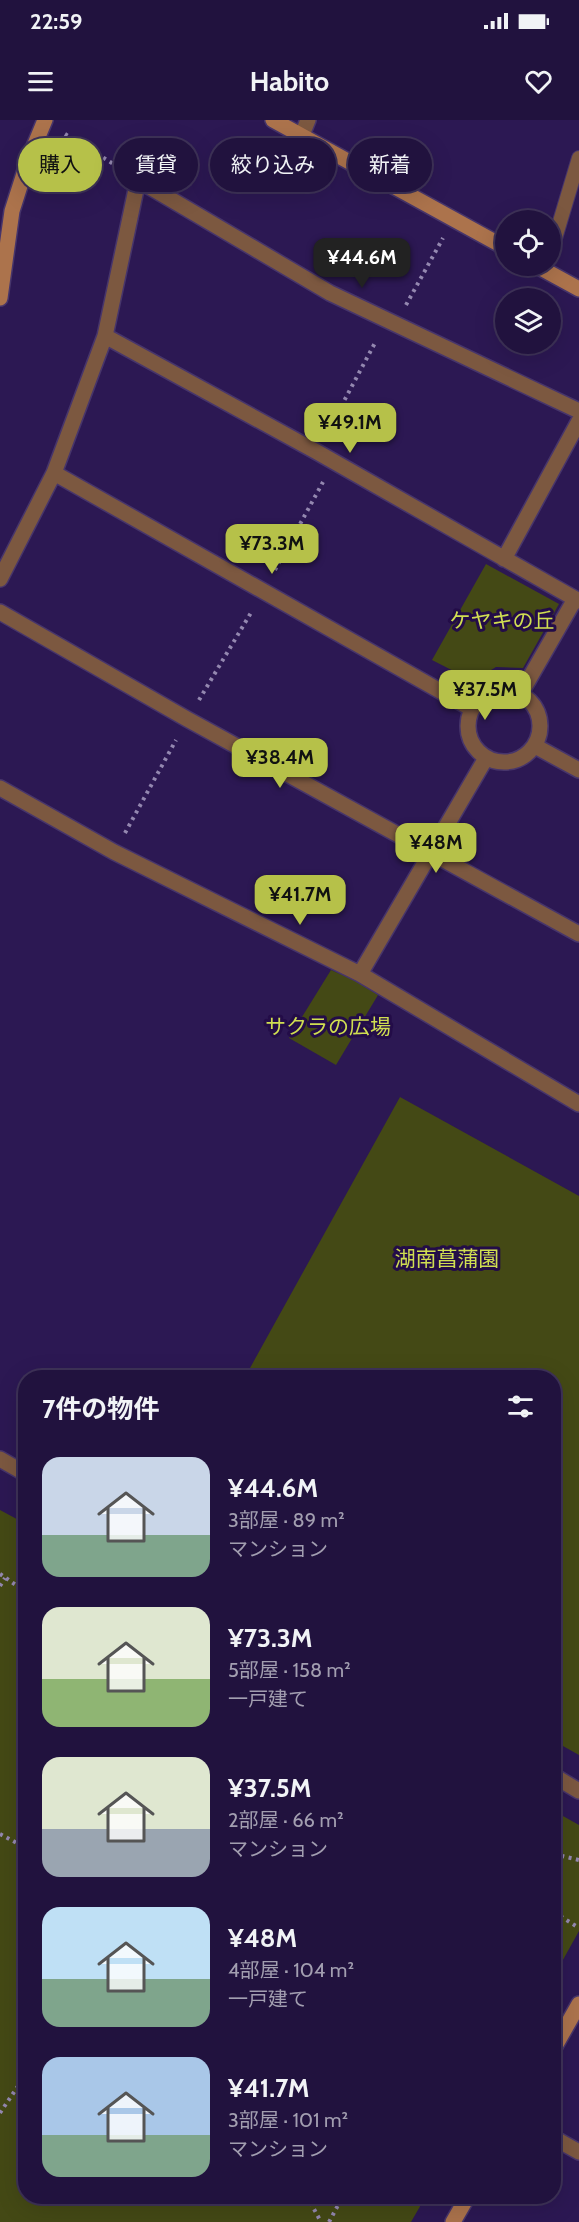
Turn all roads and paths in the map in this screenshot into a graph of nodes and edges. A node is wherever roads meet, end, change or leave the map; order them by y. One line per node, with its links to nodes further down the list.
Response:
1 (44, 120): 6 (path); 14 (street)
2 (273, 120): 4 (street)
3 (309, 120): 4 (street)
4 (302, 135): 10 (street)
5 (579, 158): 9 (lane)
6 (114, 165)
7 (135, 192): 16 (street)
8 (158, 192): 15 (street)
9 (561, 218)
10 (453, 219): 11 (street); 15 (path)
11 (495, 242)
12 (558, 276): 13 (street)
13 (579, 289)
14 (0, 298)
15 (392, 322): 17 (street); 19 (path)
16 (105, 336): 19 (street); 20 (street)
17 (579, 411)
18 (579, 421): 21 (street)
19 (317, 453): 21 (street)
20 (54, 473): 22 (street); 26 (street)
21 (504, 559): 23 (street)
22 (0, 579)
23 (577, 600): 25 (street)
24 (0, 612): 27 (street)
25 (521, 693): 26 (street); 28 (street)
26 (472, 709): 29 (street)
27 (188, 719): 32 (path); 33 (street)
28 (535, 746): 29 (street); 30 (street)
29 (486, 758): 33 (street)
30 (579, 770)
31 (0, 788): 32 (street)
32 (114, 852): 35 (street)
33 (429, 853): 34 (street); 35 (street)
34 (579, 934)
35 (360, 974): 36 (street)
36 (579, 1104)
37 (0, 1459): 38 (street)
38 (18, 1469)
39 (0, 1574): 40 (path)
40 (4, 1578): 41 (path); 42 (path)
41 (0, 1586)
42 (18, 1587)
43 (561, 1780): 44 (street)
44 (579, 1791)
45 (0, 1834): 46 (path)
46 (18, 1844)
47 (561, 1856): 48 (path)
48 (579, 1860)
49 (561, 1916): 50 (path)
50 (579, 1928)
51 (579, 2004): 52 (street)
52 (561, 2036)
53 (18, 2086): 54 (path)
54 (0, 2113)
55 (561, 2142): 56 (street)
56 (579, 2152)
57 (311, 2204): 60 (path)
58 (338, 2204): 61 (path)
59 (463, 2204): 62 (street)
60 (321, 2222)
61 (328, 2222)
62 (453, 2222)

